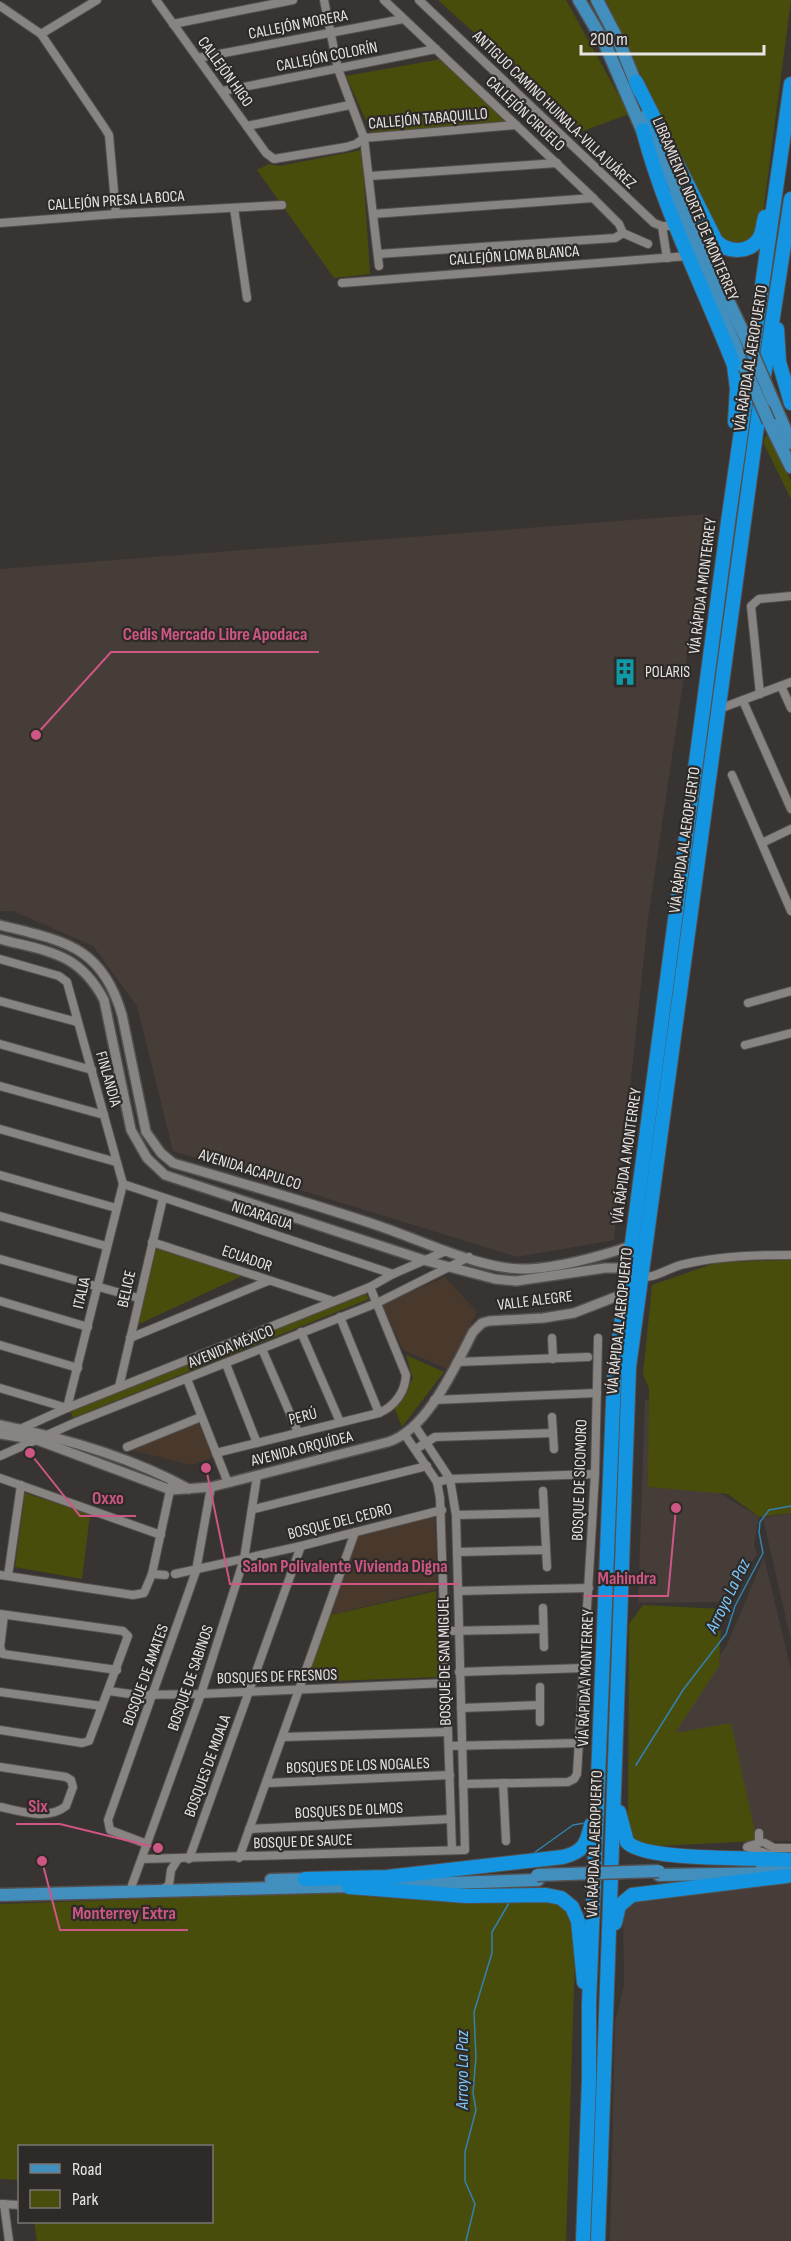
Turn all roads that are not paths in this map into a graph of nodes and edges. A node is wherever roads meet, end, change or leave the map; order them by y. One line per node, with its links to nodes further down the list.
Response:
1 (97, 0): 13 (street)
2 (156, 0): 11 (street, CALLEJÓN HIGO)
3 (294, 0): 11 (street)
4 (324, 0): 12 (street)
5 (384, 0): 10 (street, CALLEJÓN CIRUELO)
6 (419, 0): 36 (street, ANTIGUO CAMINO HUINALA-VILLA JUÁREZ)
7 (579, 0): 23 (main road, LIBRAMIENTO NORTE DE MONTERREY)
8 (597, 0): 17 (main road, LIBRAMIENTO NORTE DE MONTERREY)
9 (0, 6): 13 (street)
10 (403, 19): 12 (street, CALLEJÓN MORERA); 14 (street, CALLEJÓN CIRUELO)
11 (172, 24): 15 (street, CALLEJÓN HIGO)
12 (329, 33): 15 (street, CALLEJÓN MORERA); 16 (street)
13 (41, 34): 33 (street)
14 (436, 49): 16 (street, CALLEJÓN COLORÍN); 21 (street, CALLEJÓN CIRUELO)
15 (198, 58): 19 (street, CALLEJÓN HIGO)
16 (338, 69): 19 (street, CALLEJÓN COLORÍN); 20 (street)
17 (636, 82): 30 (highway); 47 (main road, LIBRAMIENTO NORTE DE MONTERREY)
18 (791, 84): 30 (highway, VÍA RÁPIDA A MONTERREY)
19 (223, 92): 22 (street, CALLEJÓN HIGO)
20 (350, 105): 22 (street); 24 (street)
21 (516, 125): 24 (street, CALLEJÓN TABAQUILLO); 26 (street, CALLEJÓN CIRUELO)
22 (247, 126): 25 (street, CALLEJÓN HIGO)
23 (643, 129): 36 (highway); 47 (main road, LIBRAMIENTO NORTE DE MONTERREY)
24 (364, 138): 25 (street, CALLEJÓN TABAQUILLO); 27 (street)
25 (274, 159)
26 (557, 163): 27 (street); 28 (street, CALLEJÓN CIRUELO)
27 (370, 176): 34 (street)
28 (593, 198): 34 (street); 37 (street, CALLEJÓN CIRUELO)
29 (791, 199): 41 (highway, VÍA RÁPIDA AL AEROPUERTO)
30 (775, 200): 47 (highway, VÍA RÁPIDA A MONTERREY)
31 (282, 205): 32 (street, CALLEJÓN PRESA LA BOCA)
32 (234, 208): 33 (street, CALLEJÓN PRESA LA BOCA); 45 (street)
33 (116, 214): 35 (street, CALLEJÓN PRESA LA BOCA)
34 (373, 214): 39 (street)
35 (0, 223)
36 (669, 226): 40 (highway); 42 (street)
37 (623, 232): 38 (street, CALLEJÓN CIRUELO); 39 (street)
38 (648, 244)
39 (378, 254): 43 (street)
40 (688, 256): 42 (street, CALLEJÓN LOMA BLANCA); 51 (highway)
41 (787, 257): 46 (highway, VÍA RÁPIDA AL AEROPUERTO)
42 (667, 258): 44 (street, CALLEJÓN LOMA BLANCA)
43 (379, 266)
44 (342, 283)
45 (247, 298)
46 (775, 305): 48 (highway); 58 (highway, VÍA RÁPIDA AL AEROPUERTO)
47 (749, 356): 49 (main road, bridge); 50 (main road, LIBRAMIENTO NORTE DE MONTERREY, bridge); 51 (highway, VÍA RÁPIDA A MONTERREY)
48 (791, 403)
49 (791, 443)
50 (791, 467)
51 (728, 522): 86 (highway, VÍA RÁPIDA A MONTERREY)
52 (791, 596): 55 (street)
53 (791, 682): 54 (street)
54 (781, 686): 55 (street); 57 (street)
55 (760, 694): 56 (street)
56 (743, 701): 58 (street); 60 (street)
57 (791, 708)
58 (719, 709): 97 (highway, VÍA RÁPIDA AL AEROPUERTO)
59 (732, 775): 62 (street)
60 (791, 809)
61 (791, 829): 62 (street)
62 (762, 843): 63 (street)
63 (791, 911)
64 (0, 925): 87 (street, AVENIDA ACAPULCO)
65 (0, 939): 92 (street, AVENIDA ACAPULCO)
66 (0, 959): 70 (street, FINLANDIA)
67 (791, 991): 69 (street)
68 (0, 1001): 70 (street)
69 (748, 1003)
70 (77, 1022): 74 (street, FINLANDIA)
71 (791, 1033): 73 (street)
72 (0, 1044): 74 (street)
73 (745, 1045)
74 (92, 1070): 76 (street, FINLANDIA)
75 (0, 1086): 76 (street)
76 (104, 1115): 78 (street, FINLANDIA)
77 (0, 1129): 78 (street)
78 (116, 1162): 80 (street, FINLANDIA)
79 (0, 1175): 82 (street)
80 (123, 1184): 81 (street, NICARAGUA); 82 (street, ITALIA)
81 (163, 1198): 84 (street, BELICE); 96 (street, NICARAGUA)
82 (116, 1208): 85 (street, ITALIA)
83 (0, 1216): 85 (street)
84 (152, 1242): 98 (street, ECUADOR); 102 (street, BELICE)
85 (106, 1246): 99 (street, ITALIA)
86 (631, 1246): 88 (street, AVENIDA ACAPULCO); 95 (highway, VÍA RÁPIDA A MONTERREY)
87 (446, 1251): 90 (street, AVENIDA ACAPULCO); 92 (street, AVENIDA MÉXICO)
88 (604, 1255): 90 (street, AVENIDA ACAPULCO); 94 (street)
89 (791, 1255): 97 (street)
90 (469, 1257): 93 (street, AVENIDA MÉXICO)
91 (0, 1259): 99 (street)
92 (427, 1261): 93 (street, AVENIDA ACAPULCO); 96 (street, AVENIDA MÉXICO)
93 (452, 1268): 94 (street, AVENIDA ACAPULCO); 105 (street, AVENIDA MÉXICO)
94 (605, 1268): 95 (street, AVENIDA ACAPULCO)
95 (627, 1268): 101 (highway, VÍA RÁPIDA A MONTERREY)
96 (393, 1274): 100 (street, AVENIDA MÉXICO)
97 (641, 1276): 207 (highway, VÍA RÁPIDA AL AEROPUERTO)
98 (268, 1281): 104 (street, ECUADOR); 109 (street)
99 (98, 1287): 102 (street); 107 (street, ITALIA)
100 (370, 1287): 104 (street, AVENIDA MÉXICO); 105 (street)
101 (623, 1294): 116 (street, VALLE ALEGRE); 208 (highway, VÍA RÁPIDA A MONTERREY)
102 (138, 1298): 109 (street, BELICE)
103 (0, 1301): 107 (street)
104 (333, 1301): 120 (street, AVENIDA MÉXICO)
105 (377, 1303): 106 (street, AVENIDA MÉXICO); 125 (street, PERÚ)
106 (340, 1317): 108 (street, AVENIDA MÉXICO); 125 (street)
107 (88, 1327): 118 (street, ITALIA)
108 (301, 1332): 113 (street, AVENIDA MÉXICO); 128 (street)
109 (130, 1338): 120 (street, BELICE)
110 (552, 1338): 115 (street)
111 (598, 1338): 122 (street, BOSQUE DE SICOMORO)
112 (0, 1345): 118 (street)
113 (262, 1349): 117 (street, AVENIDA MÉXICO); 133 (street)
114 (588, 1357): 115 (street)
115 (553, 1359): 116 (street)
116 (457, 1362): 123 (street)
117 (226, 1364): 119 (street, AVENIDA MÉXICO); 140 (street)
118 (78, 1368): 124 (street, ITALIA)
119 (187, 1379): 126 (street); 129 (street, AVENIDA MÉXICO)
120 (119, 1387): 124 (street, AVENIDA MÉXICO)
121 (0, 1388): 124 (street)
122 (597, 1393): 123 (street); 147 (street, BOSQUE DE SICOMORO)
123 (434, 1400): 131 (street)
124 (67, 1408): 129 (street); 132 (street, AVENIDA MÉXICO)
125 (379, 1413): 128 (street, PERÚ)
126 (201, 1417): 141 (street); 144 (street)
127 (552, 1417): 134 (street)
128 (340, 1422): 133 (street, PERÚ)
129 (74, 1423): 135 (street, AVENIDA MÉXICO)
130 (0, 1425): 132 (street)
131 (416, 1426): 137 (street, AVENIDA ORQUÍDEA); 139 (street, BOSQUE DE SAN MIGUEL)
132 (20, 1429): 135 (street); 136 (street, AVENIDA MÉXICO)
133 (298, 1432): 140 (street, PERÚ)
134 (553, 1433): 139 (street); 143 (street)
135 (49, 1434): 138 (street, AVENIDA MÉXICO); 151 (street)
136 (2, 1435): 138 (street, AVENIDA ORQUÍDEA)
137 (405, 1435): 142 (street, BOSQUE DE SAN MIGUEL); 148 (street, AVENIDA ORQUÍDEA)
138 (37, 1440): 145 (street, AVENIDA MÉXICO); 156 (street, AVENIDA ORQUÍDEA)
139 (426, 1440): 142 (street); 150 (street, BOSQUE DE SAN MIGUEL)
140 (258, 1443): 144 (street, PERÚ)
141 (128, 1447)
142 (416, 1449): 146 (street, BOSQUE DE SAN MIGUEL)
143 (554, 1449)
144 (216, 1453): 153 (street)
145 (0, 1456)
146 (427, 1466): 152 (street, BOSQUE DE SAN MIGUEL); 159 (street)
147 (595, 1474): 150 (street); 175 (street, BOSQUE DE SICOMORO)
148 (257, 1476): 153 (street, AVENIDA ORQUÍDEA); 159 (street, BOSQUE DE SABINOS)
149 (0, 1478): 154 (street)
150 (450, 1479): 152 (street); 162 (street, BOSQUE DE SAN MIGUEL)
151 (173, 1480): 156 (street); 157 (street)
152 (437, 1482): 160 (street, BOSQUE DE SAN MIGUEL)
153 (228, 1483): 155 (street, AVENIDA ORQUÍDEA)
154 (21, 1485): 164 (street); 173 (street)
155 (211, 1487): 157 (street, AVENIDA ORQUÍDEA); 170 (street, BOSQUE DE AMATES)
156 (171, 1490): 157 (street, AVENIDA ORQUÍDEA); 164 (street)
157 (191, 1490)
158 (543, 1491): 161 (street)
159 (254, 1509): 168 (street, BOSQUE DE SABINOS)
160 (442, 1510): 163 (street, BOSQUE DEL CEDRO); 181 (street, BOSQUE DE SAN MIGUEL)
161 (543, 1513): 162 (street); 166 (street)
162 (456, 1515): 167 (street, BOSQUE DE SAN MIGUEL)
163 (355, 1532): 165 (street, BOSQUE DEL CEDRO); 189 (street)
164 (161, 1535): 171 (street)
165 (301, 1546): 168 (street, BOSQUE DEL CEDRO); 191 (street, BOSQUES DE MOALA)
166 (545, 1550): 167 (street); 169 (street)
167 (457, 1552): 176 (street, BOSQUE DE SAN MIGUEL)
168 (244, 1560): 170 (street, BOSQUE DEL CEDRO); 194 (street, BOSQUE DE SABINOS)
169 (547, 1567)
170 (196, 1571): 172 (street, BOSQUE DEL CEDRO); 193 (street, BOSQUE DE AMATES)
171 (152, 1574): 173 (street); 174 (street)
172 (175, 1574)
173 (4, 1575)
174 (165, 1575)
175 (589, 1588): 176 (street); 184 (street, BOSQUE DE SICOMORO)
176 (458, 1591): 180 (street, BOSQUE DE SAN MIGUEL)
177 (543, 1608): 179 (street)
178 (2, 1615): 182 (street); 185 (street)
179 (543, 1629): 180 (street); 183 (street)
180 (459, 1630): 181 (street); 186 (street, BOSQUE DE SAN MIGUEL)
181 (445, 1631): 187 (street, BOSQUE DE SAN MIGUEL)
182 (0, 1647): 185 (street)
183 (544, 1647)
184 (584, 1668): 186 (street); 202 (street, BOSQUE DE SICOMORO)
185 (117, 1670): 190 (street)
186 (459, 1672): 197 (street, BOSQUE DE SAN MIGUEL)
187 (446, 1683): 189 (street, BOSQUES DE FRESNOS); 200 (street, BOSQUE DE SAN MIGUEL)
188 (540, 1687): 195 (street)
189 (299, 1690): 191 (street, BOSQUES DE FRESNOS); 201 (street)
190 (110, 1691): 193 (street, BOSQUES DE FRESNOS); 196 (street)
191 (250, 1691): 194 (street, BOSQUES DE FRESNOS); 225 (street, BOSQUES DE MOALA)
192 (0, 1692): 196 (street)
193 (153, 1694): 194 (street, BOSQUES DE FRESNOS); 218 (street, BOSQUE DE AMATES)
194 (201, 1694): 218 (street, BOSQUE DE SABINOS)
195 (540, 1705): 197 (street); 198 (street)
196 (102, 1706): 199 (street)
197 (460, 1708): 204 (street, BOSQUE DE SAN MIGUEL)
198 (540, 1722)
199 (0, 1730)
200 (448, 1732): 201 (street); 203 (street, BOSQUE DE SAN MIGUEL)
201 (283, 1737): 209 (street)
202 (579, 1743): 204 (street); 210 (street, BOSQUE DE SICOMORO)
203 (449, 1746): 204 (street); 206 (street, BOSQUE DE SAN MIGUEL)
204 (462, 1746): 211 (street, BOSQUE DE SAN MIGUEL)
205 (0, 1767): 212 (street)
206 (450, 1775): 209 (street, BOSQUES DE LOS NOGALES); 213 (street, BOSQUE DE SAN MIGUEL)
207 (615, 1779): 226 (highway); 235 (highway, VÍA RÁPIDA AL AEROPUERTO)
208 (599, 1781): 229 (highway); 236 (highway, VÍA RÁPIDA A MONTERREY)
209 (267, 1783): 214 (street)
210 (503, 1783): 211 (street, BOSQUE DE SICOMORO); 216 (street)
211 (463, 1784): 221 (street, BOSQUE DE SAN MIGUEL)
212 (0, 1808)
213 (451, 1819): 214 (street, BOSQUES DE OLMOS); 220 (street, BOSQUE DE SAN MIGUEL)
214 (249, 1829): 222 (street)
215 (759, 1833): 226 (street)
216 (506, 1841)
217 (765, 1843): 219 (street)
218 (147, 1844): 223 (street, BOSQUE DE SABINOS)
219 (791, 1848)
220 (452, 1850): 221 (street, BOSQUE DE SAUCE); 222 (street, BOSQUE DE SAUCE)
221 (465, 1850)
222 (239, 1858): 225 (street, BOSQUE DE SAUCE)
223 (142, 1859): 224 (street, BOSQUE DE SAUCE); 232 (street, BOSQUE DE SABINOS)
224 (178, 1859): 225 (street, BOSQUE DE SAUCE); 230 (street)
225 (189, 1859)
226 (789, 1869): 227 (main road); 227 (main road); 235 (highway)
227 (659, 1873): 228 (main road, bridge)
228 (538, 1877): 229 (main road); 231 (main road)
229 (305, 1879): 230 (main road)
230 (165, 1887): 231 (main road); 232 (main road)
231 (349, 1887): 236 (highway)
232 (138, 1888): 233 (main road); 234 (main road)
233 (0, 1889)
234 (0, 1895)
235 (608, 1939): 241 (highway, VÍA RÁPIDA AL AEROPUERTO)
236 (589, 2004): 240 (highway, VÍA RÁPIDA A MONTERREY)
237 (2, 2204): 238 (street); 239 (street)
238 (18, 2205)
239 (9, 2241)
240 (583, 2241)
241 (598, 2241)

